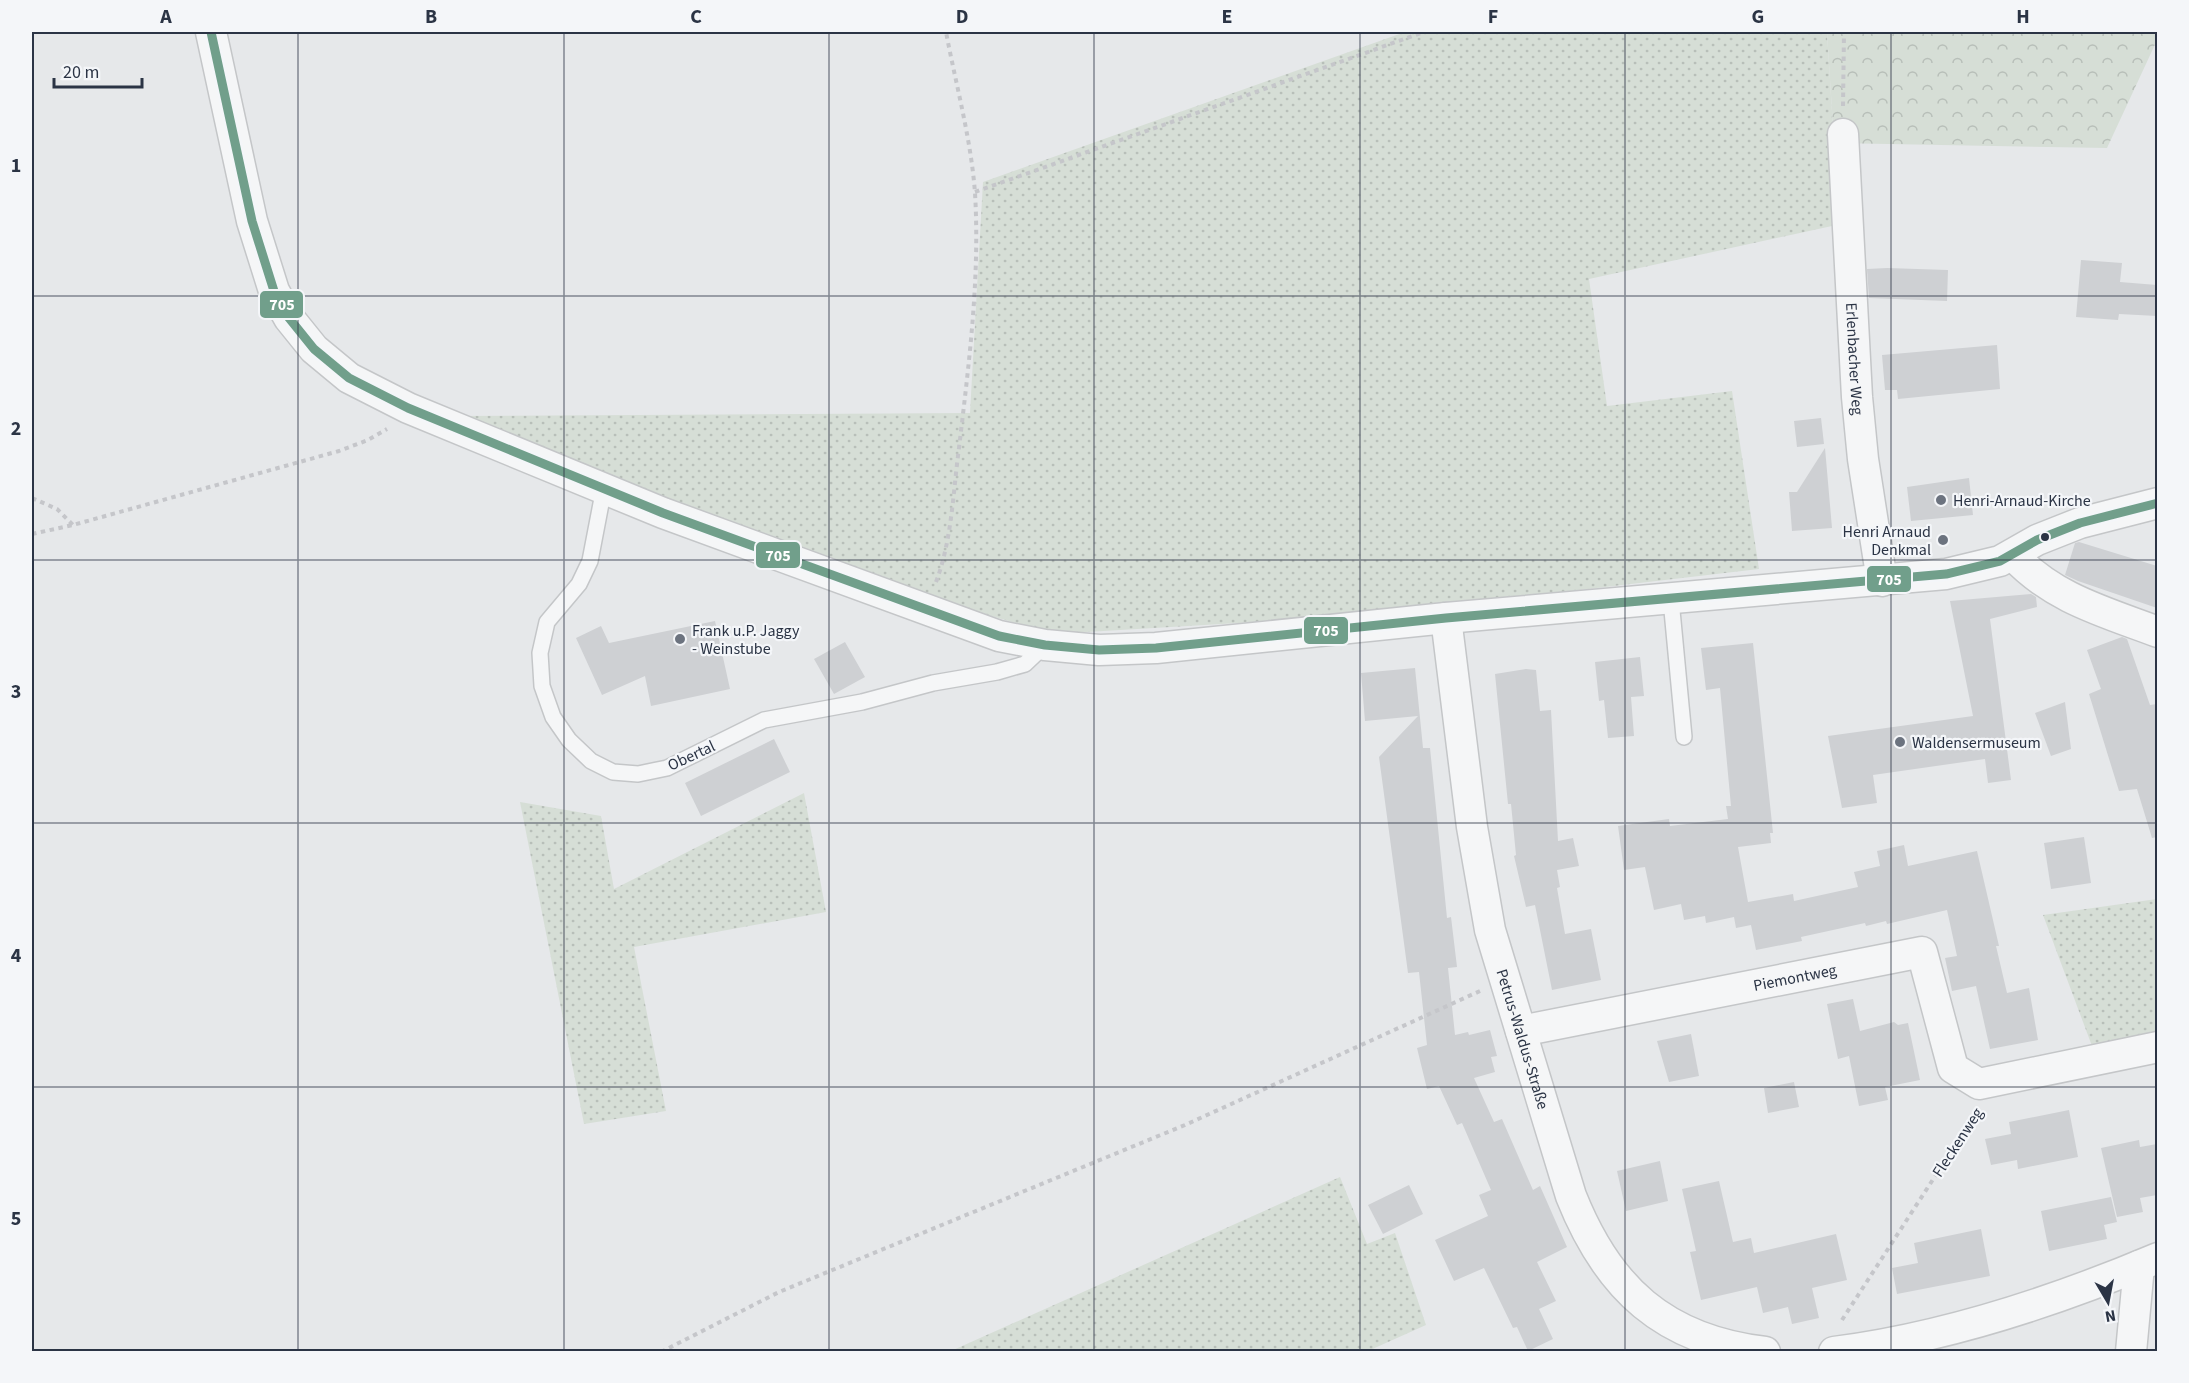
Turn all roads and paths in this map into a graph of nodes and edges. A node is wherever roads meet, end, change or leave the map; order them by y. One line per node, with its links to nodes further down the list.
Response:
1 (211, 32): 7 (street)
2 (946, 32): 6 (path)
3 (1424, 32): 6 (path)
4 (1844, 32): 5 (path)
5 (1843, 134): 14 (street, Erlenbacher Weg)
6 (975, 192): 16 (path)
7 (408, 408): 8 (street); 11 (path)
8 (604, 488): 16 (street); 19 (lane, Obertal)
9 (32, 498): 11 (path)
10 (2157, 503): 13 (street)
11 (73, 525): 12 (path)
12 (32, 534)
13 (2013, 555): 14 (street); 18 (street)
14 (1882, 580): 15 (street)
15 (1671, 600): 17 (street); 20 (lane)
16 (924, 610): 19 (street)
17 (1446, 618): 19 (street); 21 (street, Petrus-Waldus-Straße)
18 (2157, 632)
19 (1045, 645)
20 (1684, 737)
21 (1505, 980): 22 (street, Petrus-Waldus-Straße); 28 (path)
22 (1521, 1031): 24 (street, Piemontweg); 27 (street, Petrus-Waldus-Straße)
23 (2157, 1047): 24 (street, Fleckenweg)
24 (1979, 1084): 26 (path, Fleckenweg)
25 (2148, 1262): 30 (street); 31 (street)
26 (1841, 1322)
27 (1717, 1348): 29 (street, Petrus-Waldus-Straße)
28 (660, 1352)
29 (1765, 1352)
30 (1834, 1352)
31 (2131, 1352)

